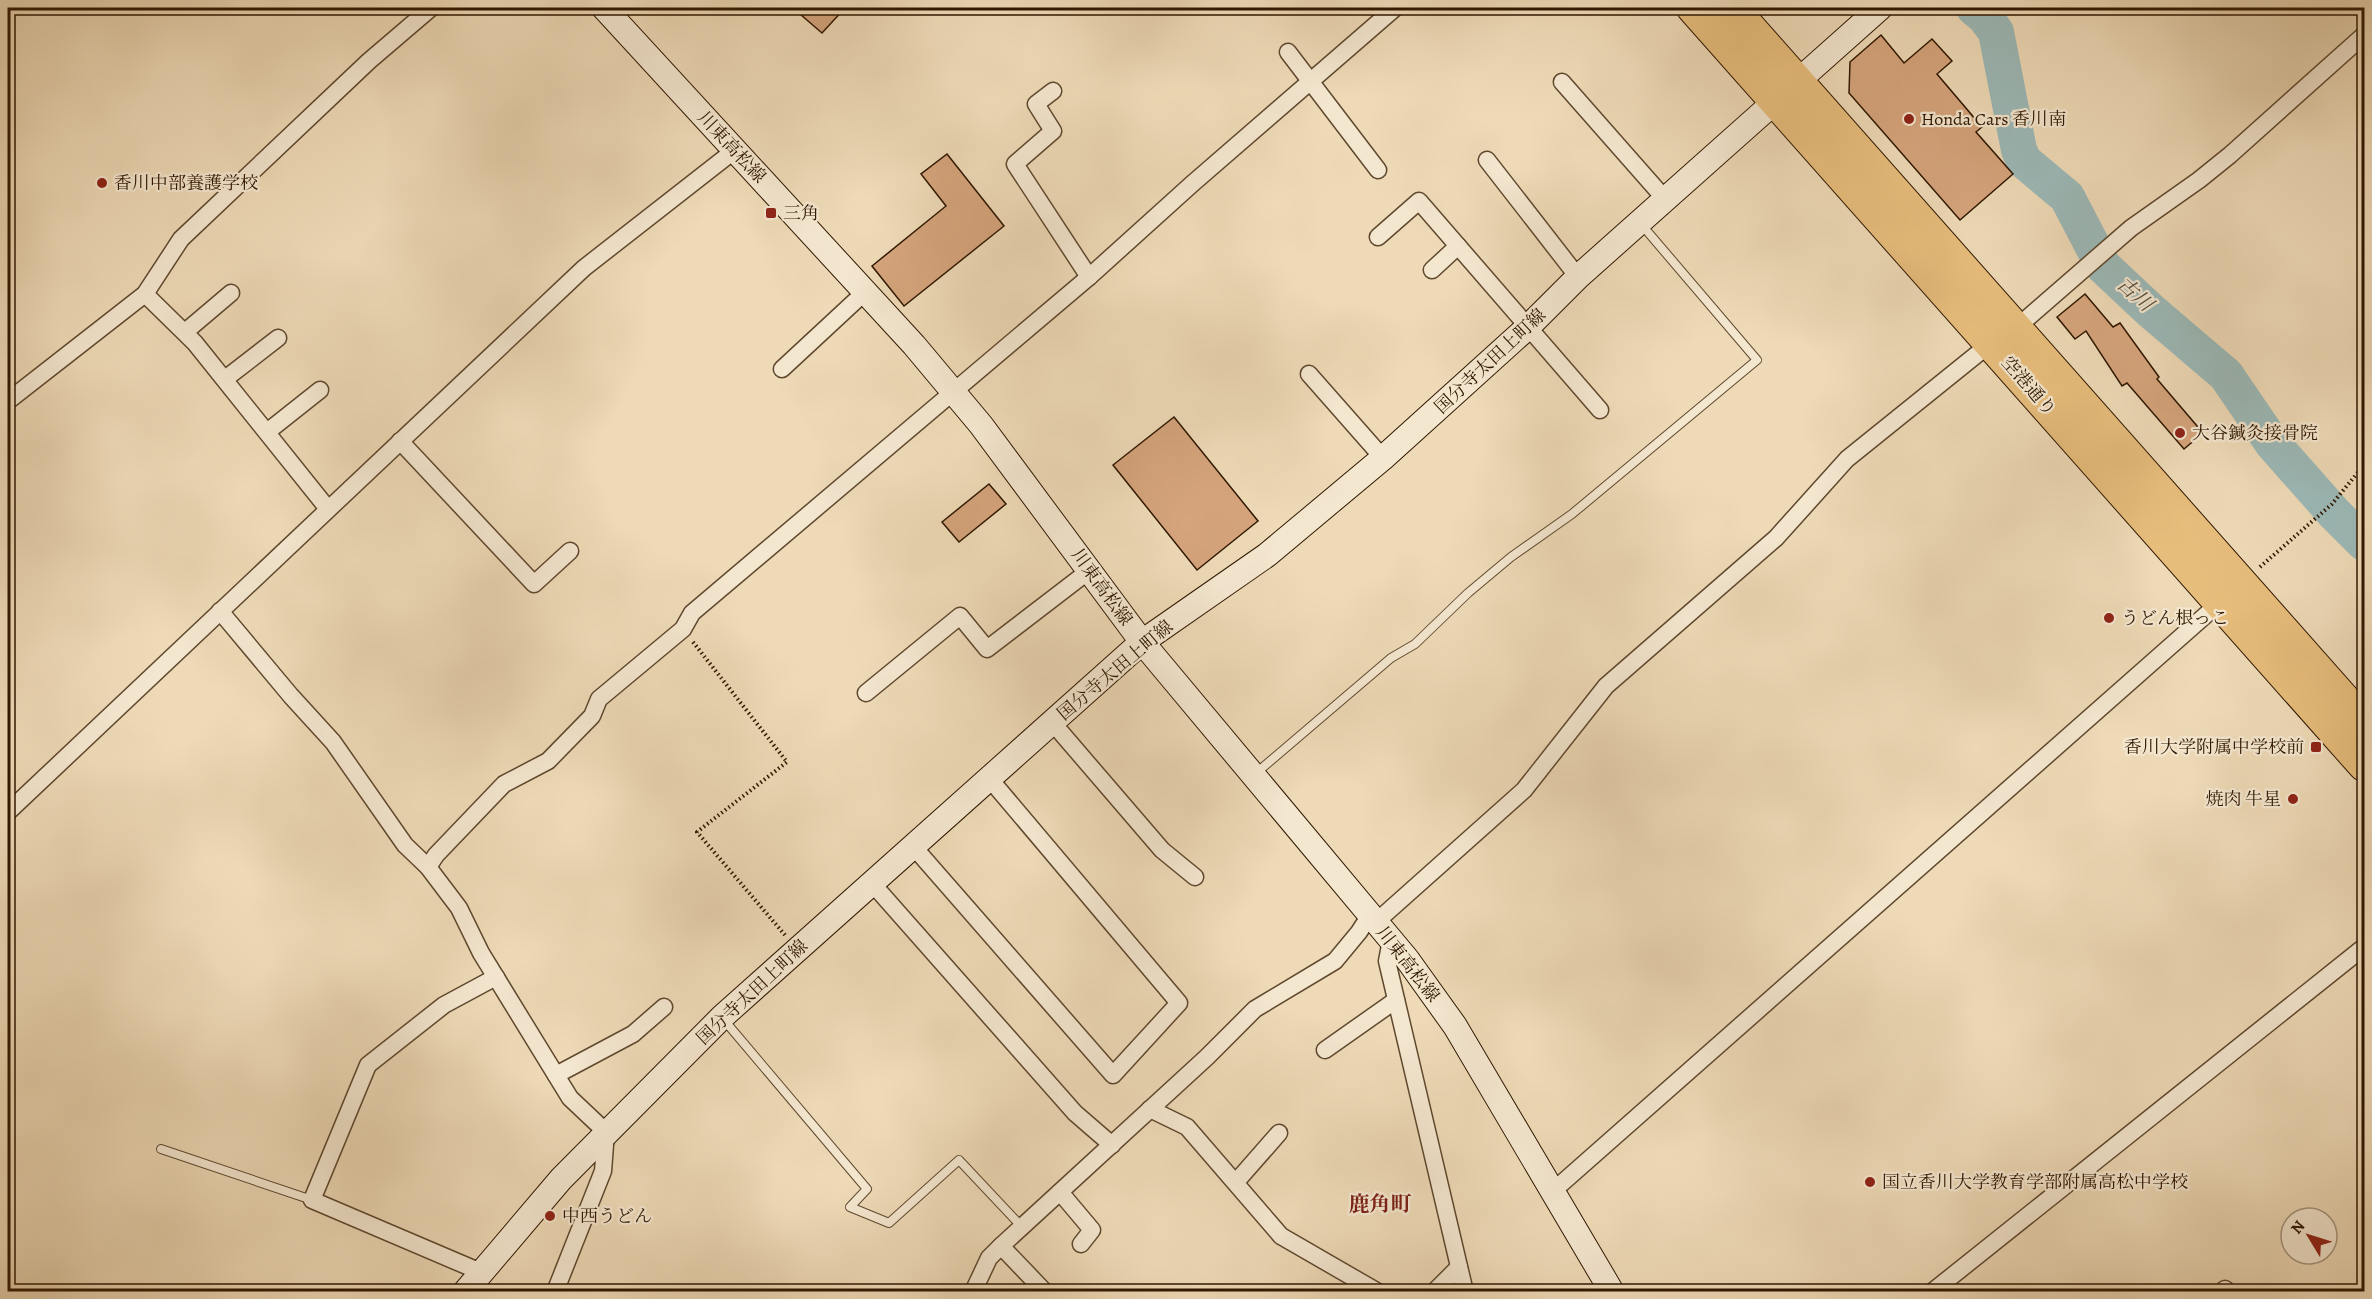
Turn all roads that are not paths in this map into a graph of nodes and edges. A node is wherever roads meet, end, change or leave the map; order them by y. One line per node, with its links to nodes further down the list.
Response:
1 (431, 8): 25 (street)
2 (604, 8): 13 (main road, 川東高松線)
3 (1395, 8): 9 (street)
4 (1693, 8): 12 (highway, 空港通り)
5 (1732, 8): 12 (highway, 空港通り)
6 (1880, 8): 12 (main road, 国分寺太田上町線)
7 (2364, 35): 28 (street)
8 (1288, 52): 9 (street)
9 (1310, 82): 15 (street); 21 (street)
10 (1562, 82): 16 (street)
11 (1053, 91): 21 (street)
12 (1787, 92): 16 (main road, 国分寺太田上町線); 28 (highway, 空港通り)
13 (735, 150): 23 (main road, 川東高松線); 38 (street)
14 (1486, 160): 22 (street)
15 (1378, 170)
16 (1665, 199): 17 (main road, 国分寺太田上町線)
17 (1640, 222): 22 (main road, 国分寺太田上町線); 50 (lane)
18 (1378, 237): 19 (street)
19 (1458, 246): 20 (street); 26 (street)
20 (1432, 270)
21 (1089, 277): 34 (street)
22 (1578, 277): 26 (main road, 国分寺太田上町線)
23 (865, 292): 30 (street); 34 (main road, 川東高松線)
24 (231, 293): 27 (street)
25 (145, 294): 27 (street); 35 (street)
26 (1528, 327): 36 (street); 39 (main road, 国分寺太田上町線)
27 (184, 332): 32 (street)
28 (2003, 336): 43 (highway, 空港通り); 57 (street)
29 (278, 338): 32 (street)
30 (782, 369)
31 (1309, 374): 39 (street)
32 (225, 380): 37 (street)
33 (320, 390): 37 (street)
34 (954, 393): 42 (main road, 川東高松線); 54 (street)
35 (8, 401)
36 (1600, 410)
37 (267, 432): 40 (street)
38 (400, 441): 40 (street); 41 (street)
39 (1383, 458): 45 (main road, 国分寺太田上町線)
40 (328, 509): 44 (street)
41 (570, 551)
42 (1090, 570): 45 (main road, 川東高松線); 46 (street)
43 (2231, 593): 48 (highway, 空港通り); 49 (highway, 空港通り); 71 (street)
44 (220, 611): 52 (street); 54 (street)
45 (1142, 642): 47 (main road, 国分寺太田上町線); 50 (main road, 川東高松線)
46 (866, 693)
47 (1052, 722): 51 (main road, 国分寺太田上町線); 55 (street)
48 (2364, 722)
49 (2364, 765)
50 (1253, 776): 57 (main road, 川東高松線)
51 (989, 778): 53 (main road, 国分寺太田上町線); 53 (street)
52 (8, 812)
53 (913, 846): 56 (main road, 国分寺太田上町線)
54 (428, 867): 59 (street)
55 (1195, 877)
56 (872, 882): 62 (main road, 国分寺太田上町線); 68 (street)
57 (1379, 926): 60 (street); 65 (street); 71 (main road, 川東高松線)
58 (2364, 947): 87 (street)
59 (496, 977): 64 (street); 73 (street)
60 (1396, 1000): 63 (street); 77 (street)
61 (664, 1007): 64 (street)
62 (722, 1017): 66 (main road, 国分寺太田上町線); 74 (lane)
63 (1325, 1050)
64 (556, 1075): 66 (street)
65 (1150, 1109): 68 (street); 70 (street)
66 (606, 1132): 78 (main road, 国分寺太田上町線); 80 (street)
67 (1279, 1133): 70 (street)
68 (1112, 1144): 72 (street)
69 (161, 1149): 73 (lane)
70 (1236, 1182): 83 (street)
71 (1553, 1191): 86 (main road, 川東高松線)
72 (1060, 1192): 74 (street); 75 (street)
73 (312, 1200): 78 (street)
74 (1022, 1227): 76 (street)
75 (1081, 1244)
76 (1001, 1246): 81 (street); 82 (street)
77 (1459, 1267): 84 (street); 85 (street)
78 (481, 1272): 79 (main road, 国分寺太田上町線)
79 (465, 1292)
80 (555, 1292)
81 (973, 1292)
82 (1045, 1292)
83 (1378, 1292)
84 (1434, 1292)
85 (1465, 1292)
86 (1612, 1292)
87 (1932, 1292)

